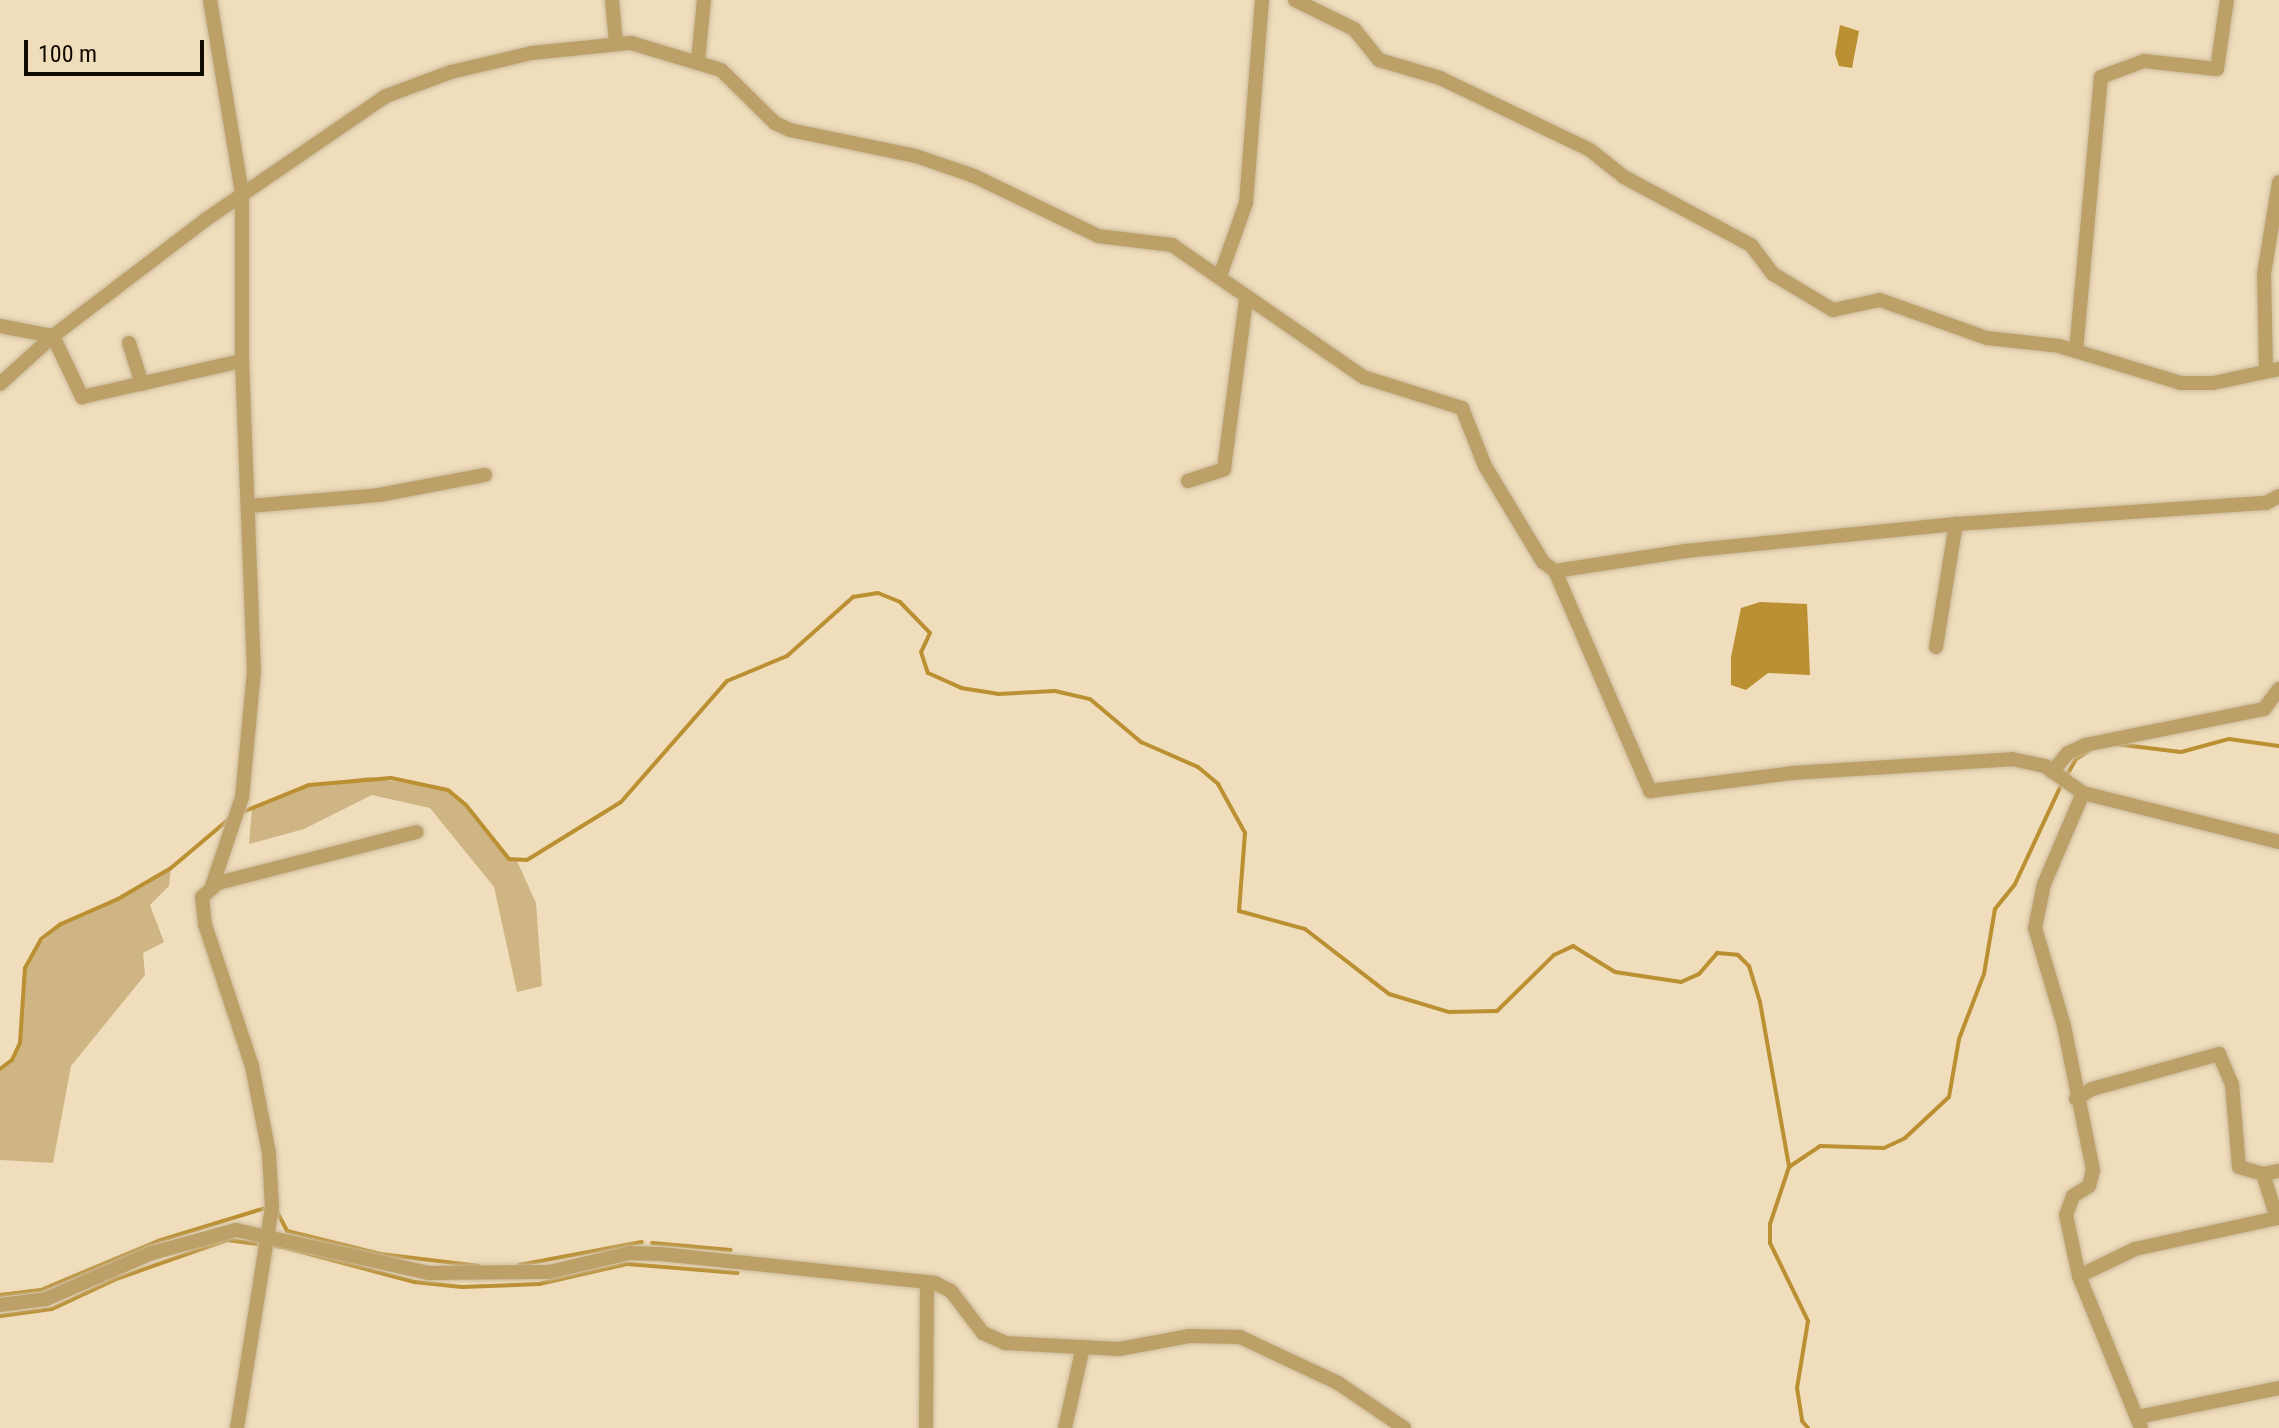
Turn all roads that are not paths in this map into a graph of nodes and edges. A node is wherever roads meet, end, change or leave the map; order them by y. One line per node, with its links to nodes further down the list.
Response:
1 (210, 0): 10 (street)
2 (612, 0): 7 (street)
3 (704, 0): 8 (street)
4 (1262, 0): 11 (street)
5 (1295, 0): 16 (street)
6 (2227, 0): 16 (street)
7 (616, 43): 8 (street); 10 (street)
8 (698, 61): 11 (street)
9 (2279, 183): 18 (street)
10 (242, 193): 14 (street); 17 (street)
11 (1220, 276): 12 (street)
12 (1246, 299): 22 (street); 26 (street)
13 (0, 326): 14 (street)
14 (53, 336): 19 (street); 20 (street)
15 (129, 343): 20 (street)
16 (2076, 351): 18 (street)
17 (242, 361): 20 (street); 24 (street)
18 (2272, 369)
19 (0, 384)
20 (142, 384)
21 (485, 475): 24 (street)
22 (1188, 481)
23 (2279, 496): 25 (street)
24 (249, 506): 33 (street)
25 (1956, 524): 26 (street); 27 (street)
26 (1555, 571): 29 (street)
27 (1936, 647)
28 (2279, 689): 29 (street)
29 (2055, 774): 30 (street)
30 (2079, 791): 32 (street); 34 (street)
31 (417, 832): 33 (street)
32 (2279, 842)
33 (212, 886): 37 (street)
34 (2076, 1099): 36 (street); 38 (street)
35 (2279, 1171): 36 (street)
36 (2263, 1174): 38 (street)
37 (267, 1234): 39 (street); 40 (street); 44 (street)
38 (2079, 1276): 43 (street)
39 (927, 1283): 41 (street); 45 (street)
40 (0, 1305)
41 (1083, 1347): 46 (street); 47 (street)
42 (2279, 1388): 43 (street)
43 (2139, 1422)
44 (237, 1428)
45 (926, 1428)
46 (1065, 1428)
47 (1404, 1428)

